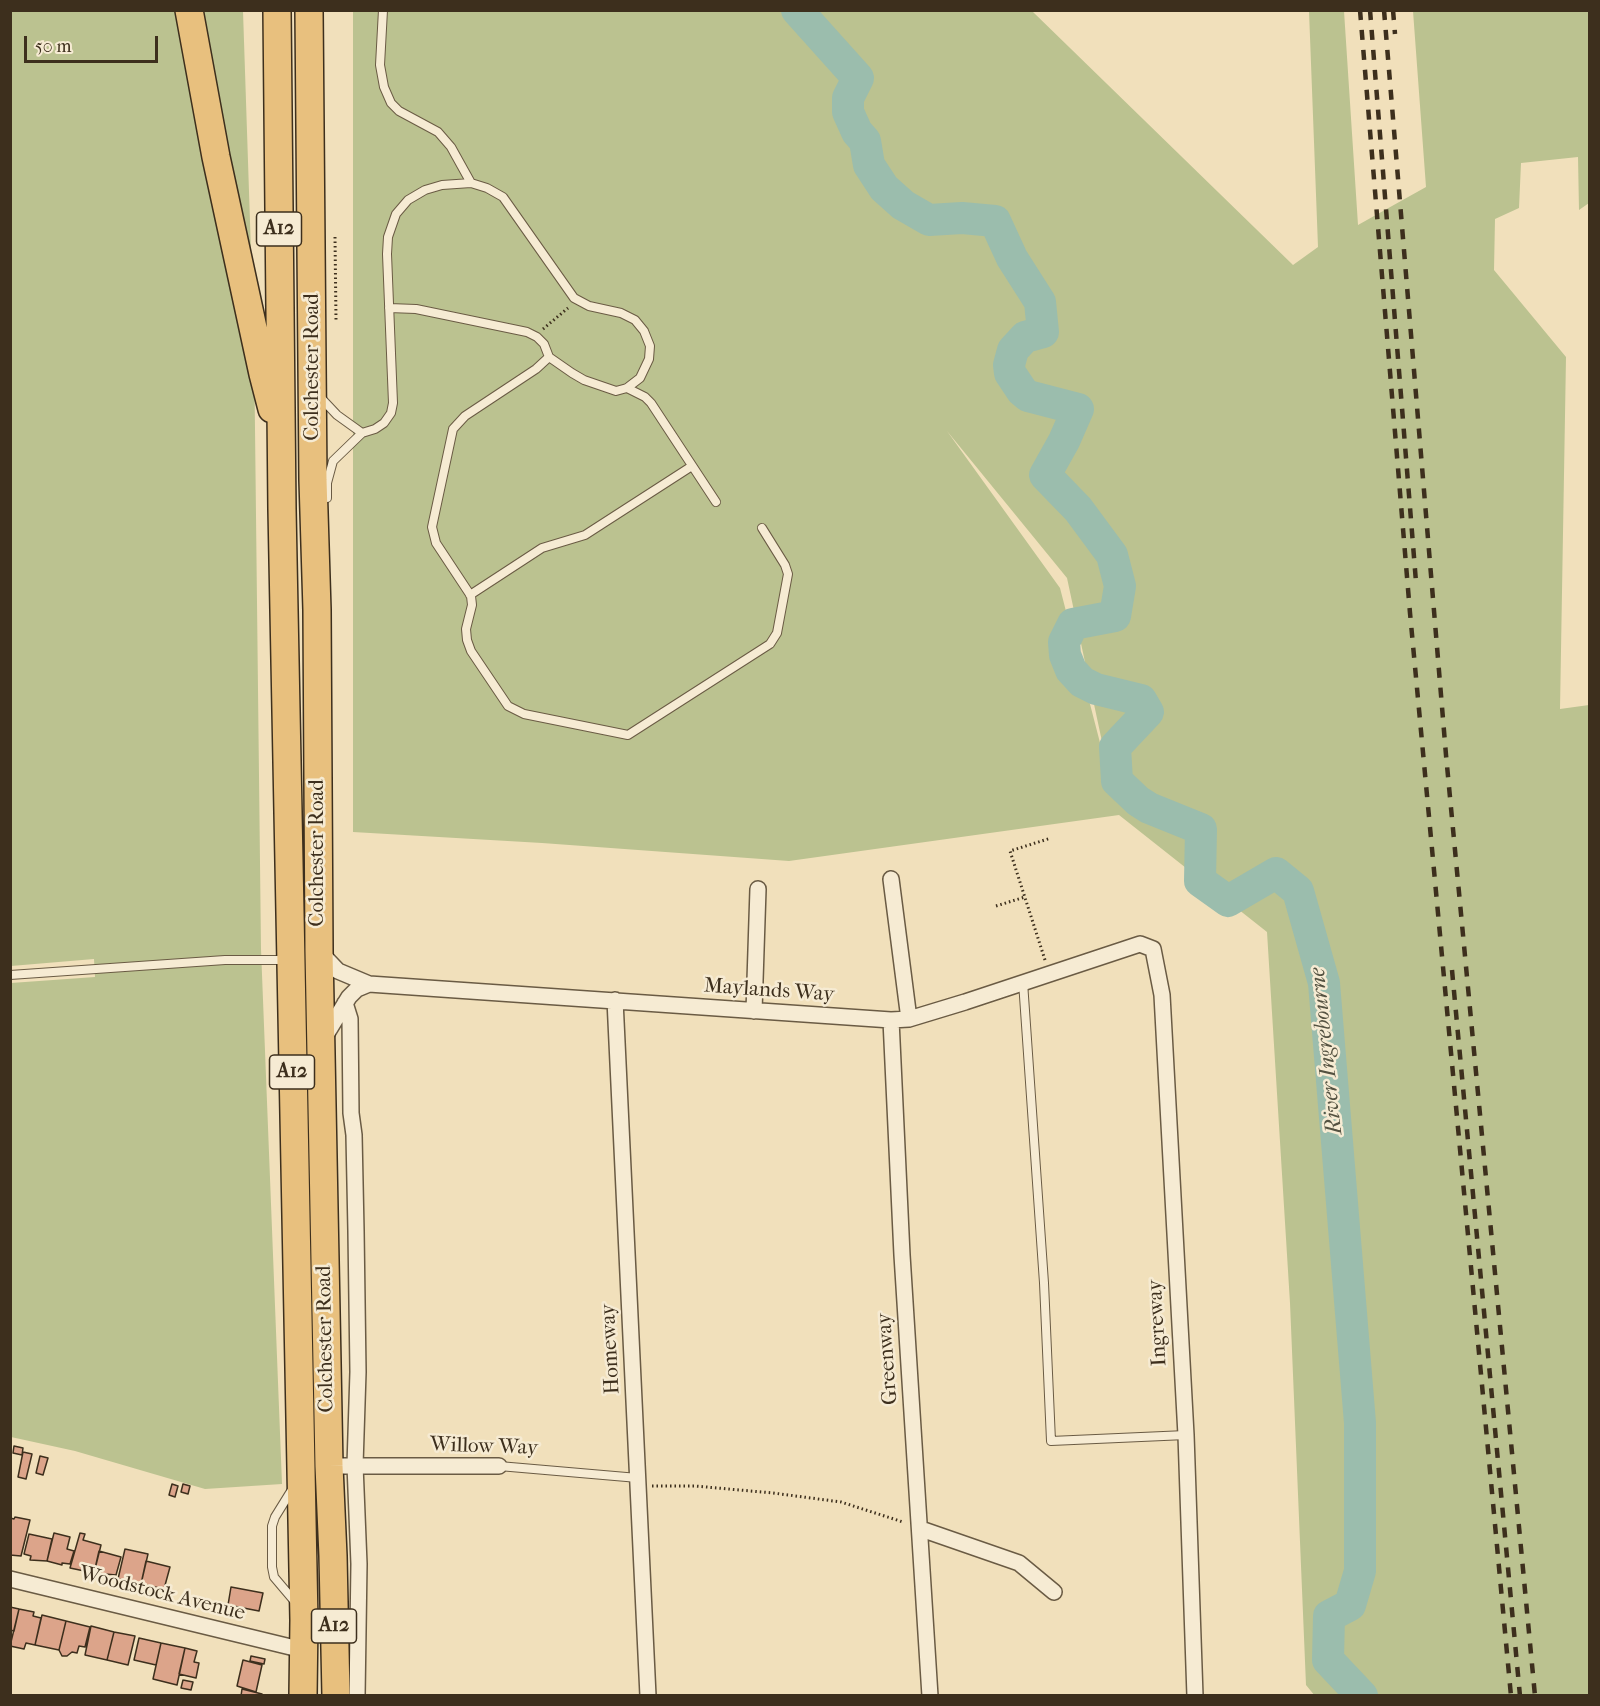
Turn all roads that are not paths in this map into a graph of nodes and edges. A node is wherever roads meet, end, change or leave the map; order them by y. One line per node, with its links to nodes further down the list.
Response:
1 (189, 10): 11 (highway, A12)
2 (277, 10): 11 (highway, Colchester Road / A12)
3 (309, 10): 9 (highway, Colchester Road / A12)
4 (383, 10): 5 (lane)
5 (471, 183): 6 (lane); 8 (lane)
6 (389, 308): 7 (lane); 10 (lane)
7 (549, 357): 8 (lane); 17 (lane)
8 (627, 388): 12 (lane)
9 (312, 389): 10 (lane); 18 (highway, Colchester Road / A12)
10 (362, 433): 13 (lane)
11 (282, 448): 23 (highway, Colchester Road / A12)
12 (692, 466): 14 (lane); 17 (lane)
13 (327, 502)
14 (716, 502)
15 (762, 528): 17 (lane)
16 (324, 554): 18 (lane)
17 (470, 595)
18 (317, 610): 22 (highway, Colchester Road / A12)
19 (891, 879): 30 (street)
20 (758, 889): 29 (street)
21 (1153, 949): 25 (street, Maylands Way); 33 (street, Ingreway)
22 (325, 958): 26 (street, Maylands Way); 28 (street, Colchester Road); 32 (highway, Colchester Road / A12)
23 (290, 960): 24 (lane); 41 (highway, Colchester Road / A12)
24 (10, 975)
25 (1023, 982): 30 (street, Maylands Way); 33 (lane)
26 (369, 984): 27 (street, Maylands Way); 28 (street)
27 (615, 1000): 29 (street, Maylands Way); 37 (street, Homeway)
28 (346, 1002): 32 (street); 34 (street, Colchester Road)
29 (754, 1011): 31 (street, Maylands Way)
30 (909, 1019): 31 (street, Maylands Way)
31 (891, 1020): 38 (street, Greenway)
32 (321, 1045): 35 (highway, Colchester Road / A12)
33 (1186, 1435): 47 (street, Ingreway)
34 (356, 1465): 35 (street, Willow Way); 36 (street, Willow Way); 44 (street, Colchester Road)
35 (329, 1466): 43 (highway, Colchester Road / A12)
36 (499, 1467): 37 (lane, Willow Way)
37 (638, 1482): 45 (street, Homeway)
38 (921, 1529): 40 (street); 46 (street, Greenway)
39 (10, 1579): 41 (street, Woodstock Avenue)
40 (1054, 1592)
41 (303, 1650): 42 (highway, Colchester Road / A12)
42 (303, 1695)
43 (336, 1695)
44 (357, 1695)
45 (648, 1695)
46 (930, 1695)
47 (1195, 1695)

